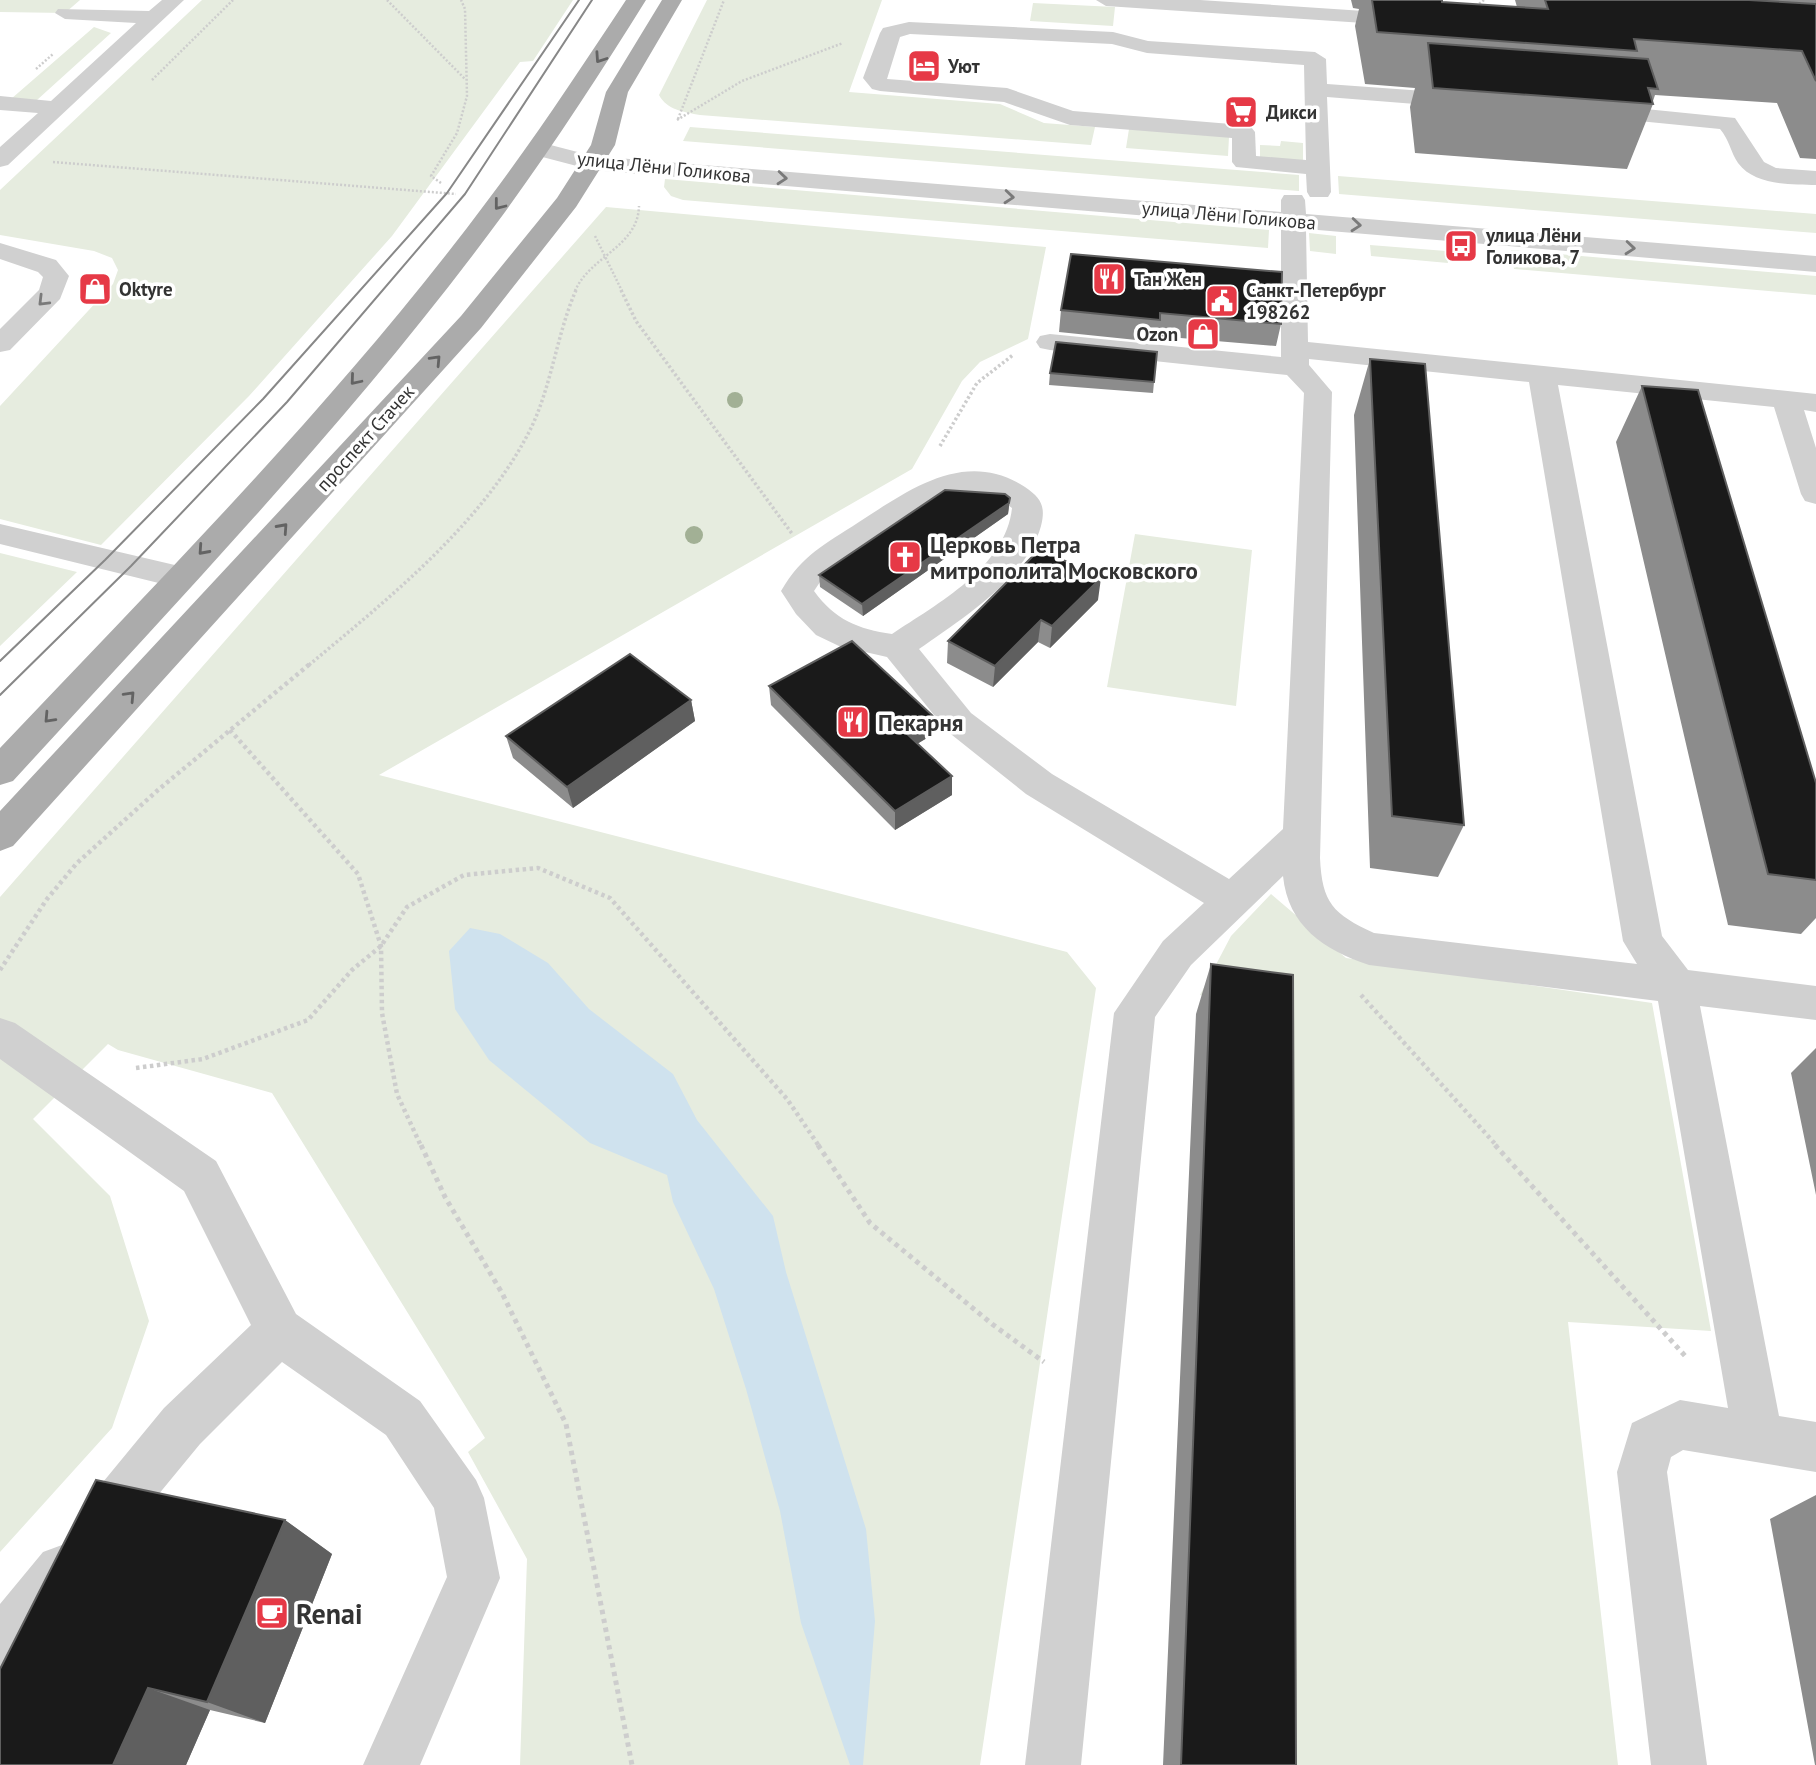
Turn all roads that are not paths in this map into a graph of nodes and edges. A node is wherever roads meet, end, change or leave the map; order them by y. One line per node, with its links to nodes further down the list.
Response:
1 (174, 0): 7 (street)
2 (636, 0): 15 (main road, проспект Стачек, one-way to 15)
3 (673, 0): 16 (main road, проспект Стачек)
4 (1106, 0): 5 (street)
5 (1311, 7): 8 (street); 9 (street)
6 (65, 13): 7 (street)
7 (156, 18): 13 (street)
8 (1462, 18)
9 (1315, 59): 10 (street); 18 (street)
10 (1317, 90): 12 (street); 18 (street)
11 (0, 103): 13 (street)
12 (1485, 103)
13 (59, 108): 17 (street)
14 (1577, 109): 19 (street)
15 (539, 149): 16 (street, улица Лёни Голикова); 32 (main road, проспект Стачек, one-way to 32)
16 (598, 154): 20 (street, улица Лёни Голикова); 36 (main road, проспект Стачек, one-way to 16)
17 (0, 160)
18 (1319, 168): 20 (street)
19 (1816, 178)
20 (1306, 211): 21 (street, улица Лёни Голикова); 23 (street, улица Лёни Голикова, one-way to 23); 26 (street)
21 (1816, 244)
22 (0, 251): 25 (street, one-way to 25)
23 (1816, 264)
24 (1050, 342): 26 (street)
25 (0, 344)
26 (1295, 358): 27 (street); 35 (street)
27 (1542, 374): 28 (street); 38 (street)
28 (1786, 400): 29 (street); 30 (street)
29 (1816, 403)
30 (1816, 494)
31 (0, 534): 32 (street)
32 (179, 577): 34 (main road, проспект Стачек, one-way to 34)
33 (898, 647): 33 (street); 37 (street)
34 (0, 771)
35 (1302, 834): 37 (street); 38 (street)
36 (0, 836)
37 (1232, 900): 46 (street)
38 (1676, 986): 39 (street); 42 (street)
39 (1816, 1003)
40 (0, 1036): 41 (street)
41 (279, 1331): 44 (street); 45 (street)
42 (1758, 1437): 43 (street); 47 (street)
43 (1816, 1447)
44 (0, 1646)
45 (391, 1765)
46 (1052, 1765)
47 (1679, 1765)

